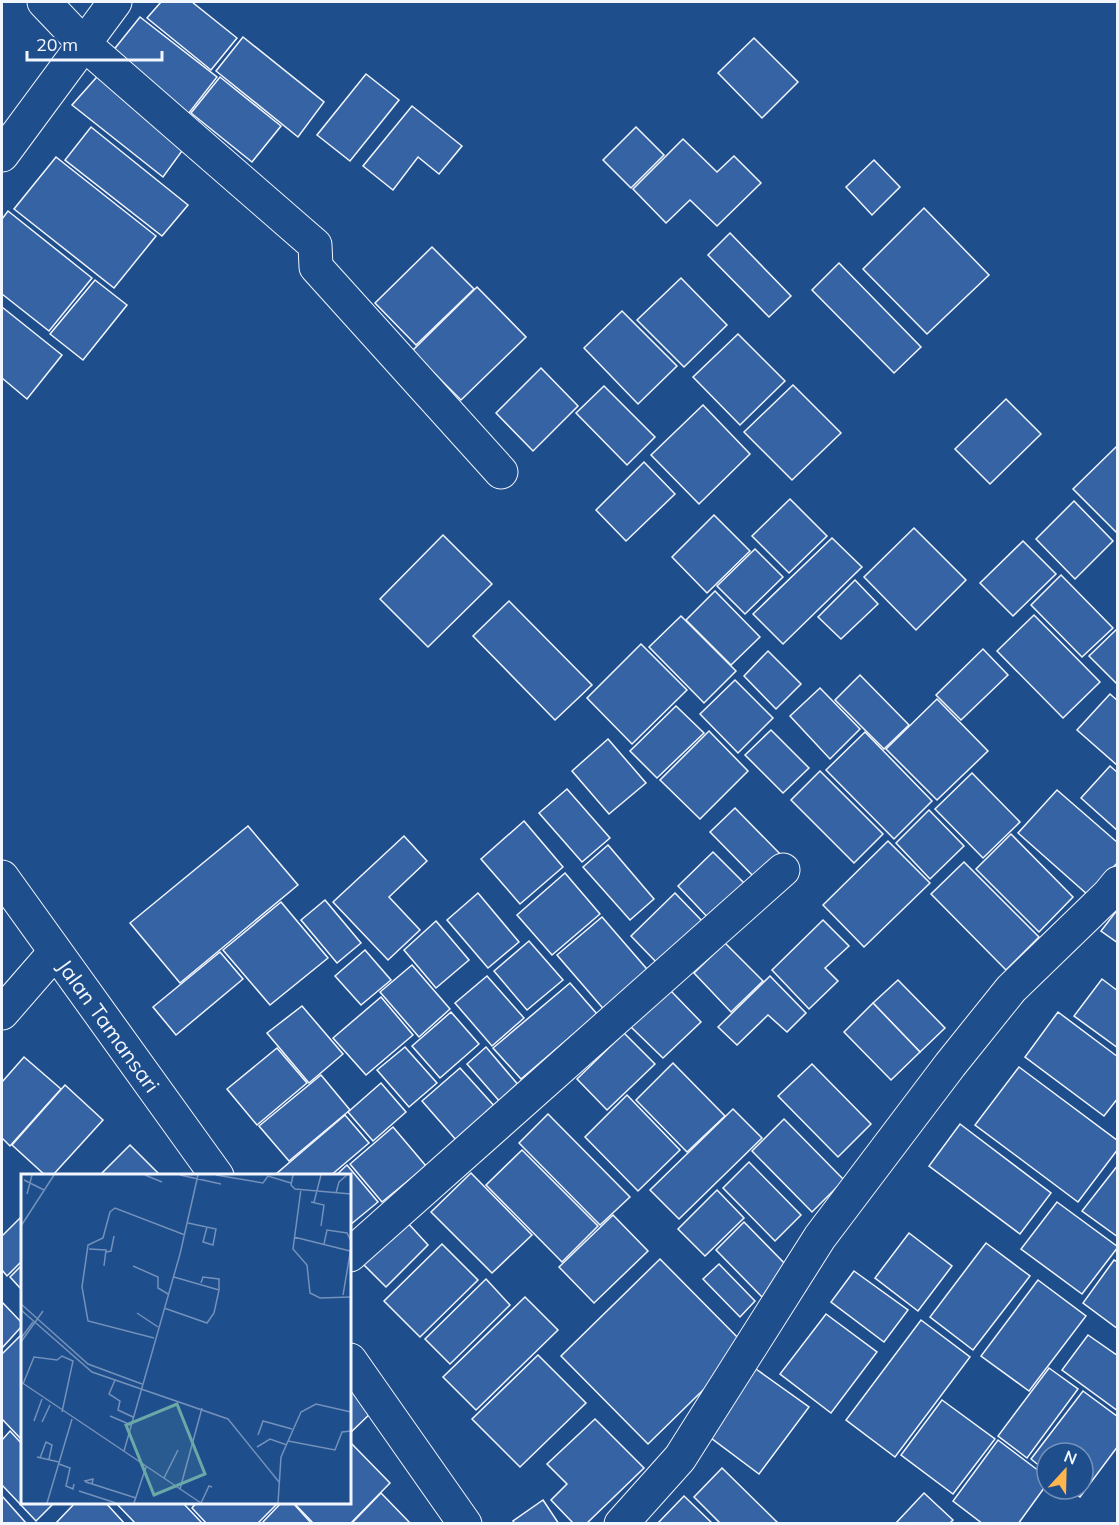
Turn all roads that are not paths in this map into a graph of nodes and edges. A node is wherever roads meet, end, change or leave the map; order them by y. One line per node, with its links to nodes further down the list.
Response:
1 (44, 2): 3 (street)
2 (116, 2): 3 (street)
3 (83, 43): 4 (street); 5 (street)
4 (2, 155)
5 (501, 472)
6 (783, 870): 12 (street)
7 (2, 877): 9 (street, Jalan Tamansari)
8 (1118, 883): 15 (street)
9 (55, 952): 10 (street); 11 (street, Jalan Tamansari)
10 (2, 1013)
11 (216, 1174)
12 (351, 1254)
13 (351, 1361): 14 (street)
14 (465, 1524)
15 (621, 1524)

